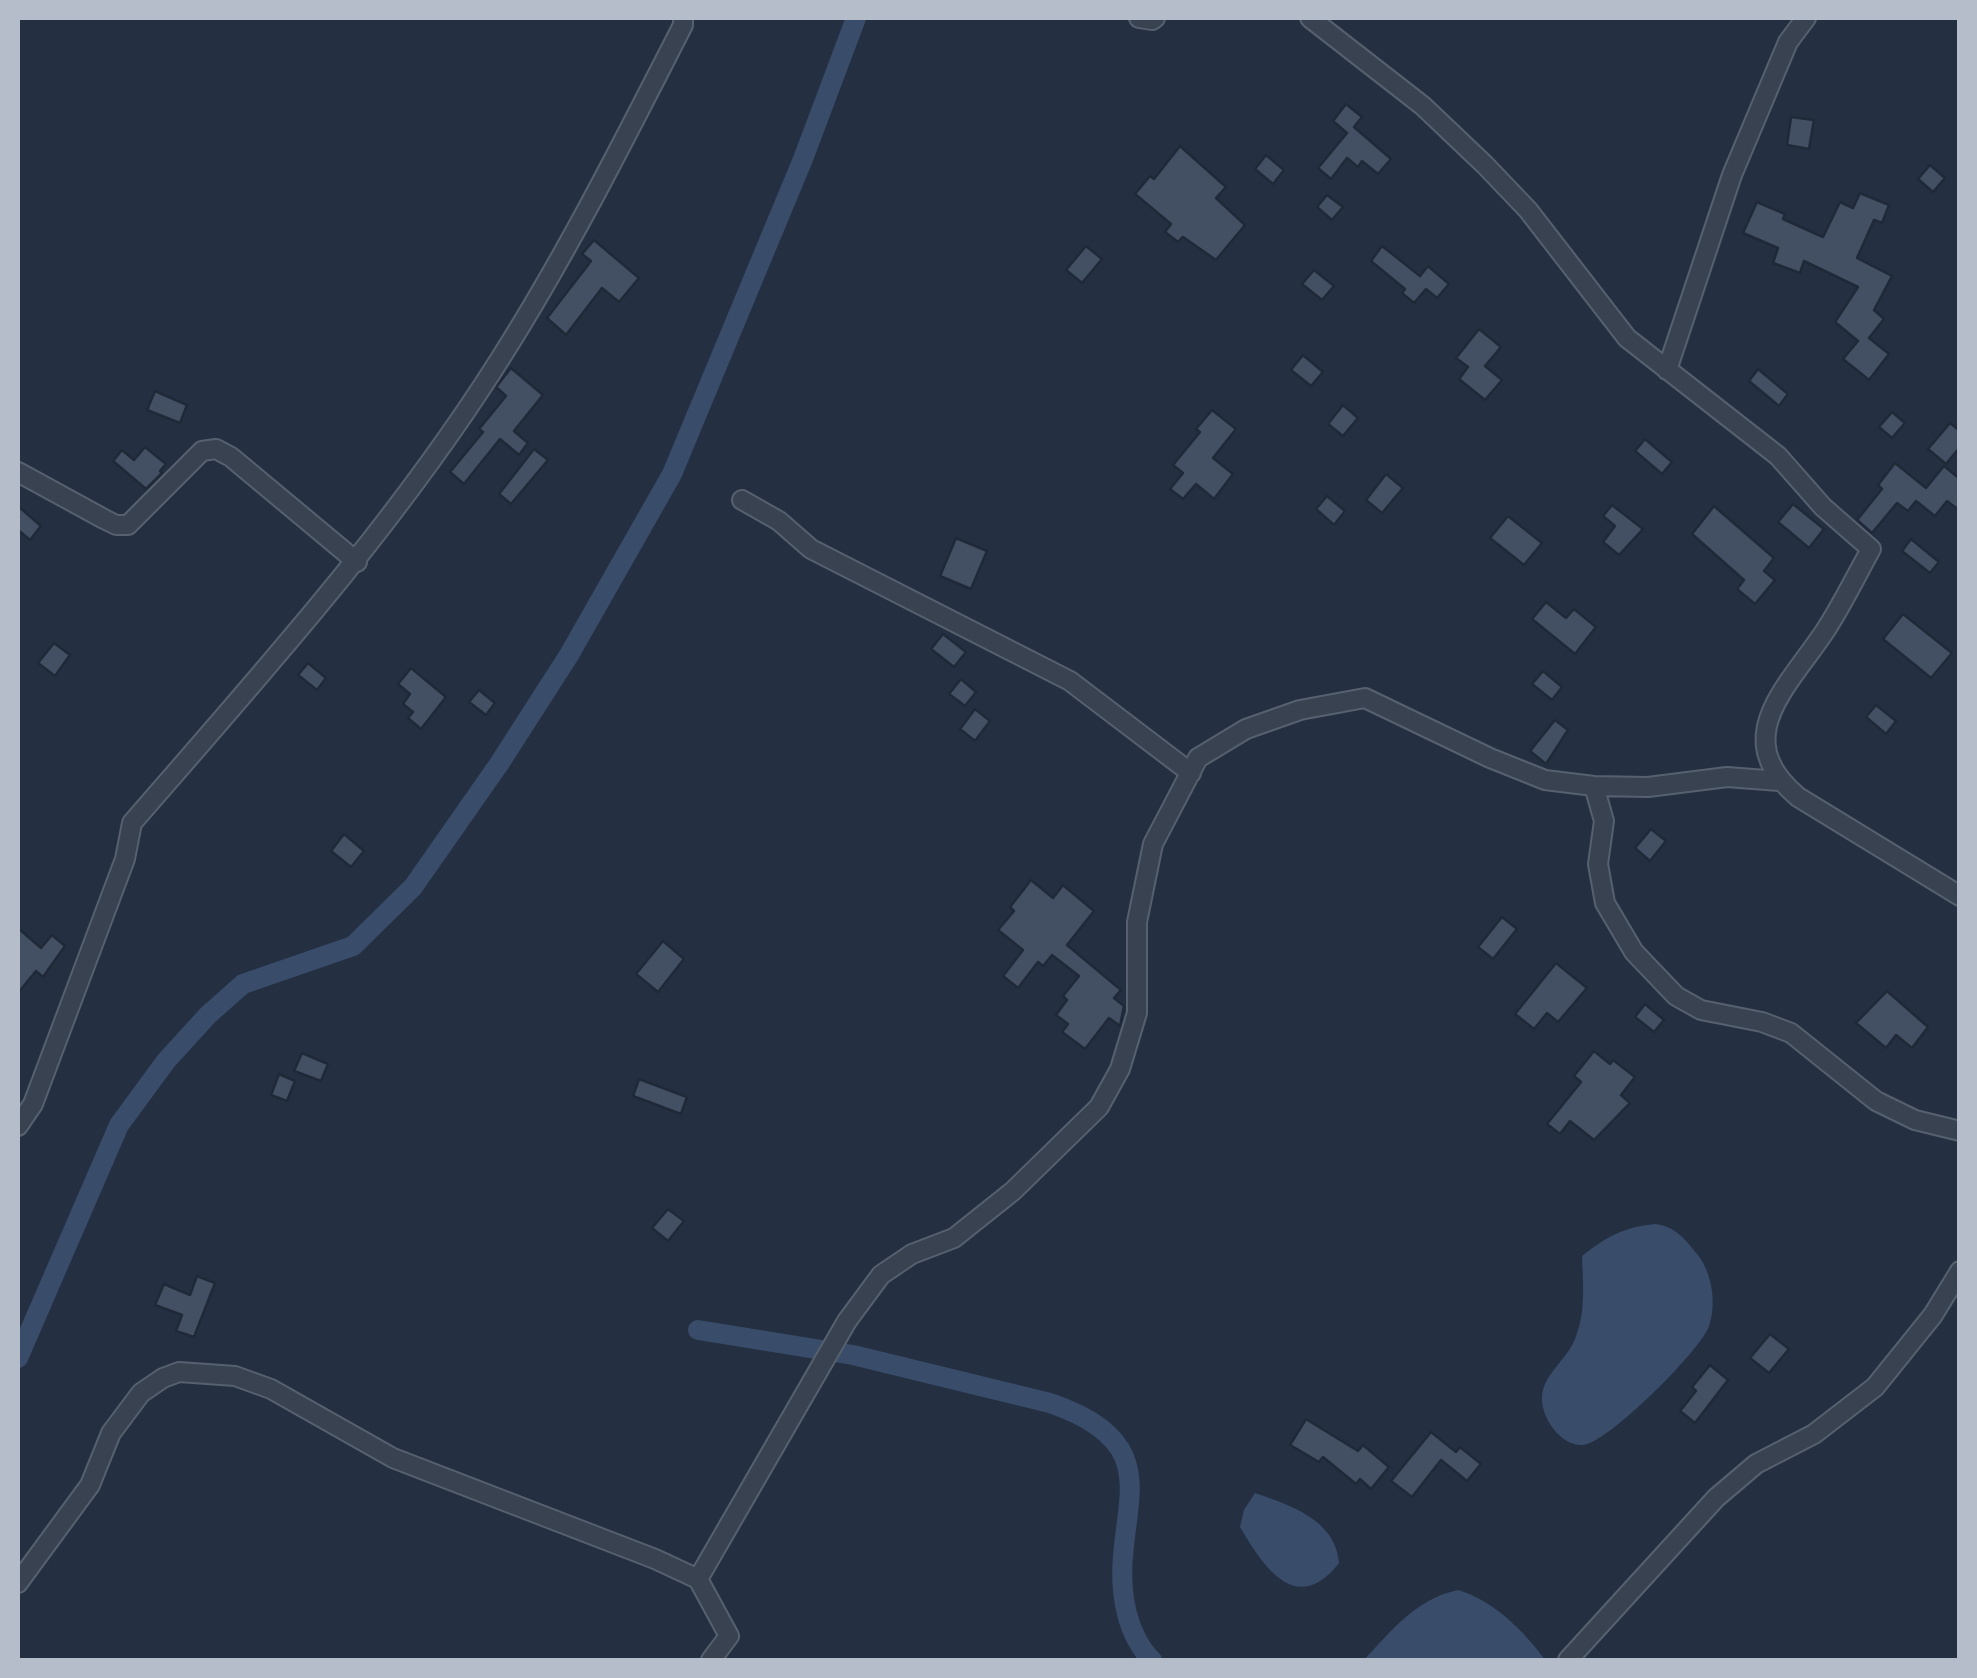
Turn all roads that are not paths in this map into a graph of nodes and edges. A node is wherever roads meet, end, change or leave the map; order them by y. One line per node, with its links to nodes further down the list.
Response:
1 (683, 18): 9 (street)
2 (1139, 18): 3 (street)
3 (1155, 18)
4 (1310, 18): 6 (street)
5 (1806, 18): 6 (street)
6 (1667, 370): 11 (street)
7 (18, 472): 9 (street)
8 (742, 500): 10 (street)
9 (357, 562): 14 (street)
10 (1190, 773): 12 (street); 17 (street)
11 (1778, 781): 12 (street); 13 (street)
12 (1594, 786): 15 (street)
13 (1960, 896)
14 (18, 1126)
15 (1960, 1132)
16 (1960, 1271): 20 (street)
17 (698, 1579): 18 (street); 19 (street)
18 (18, 1583)
19 (711, 1660)
20 (1568, 1660)

